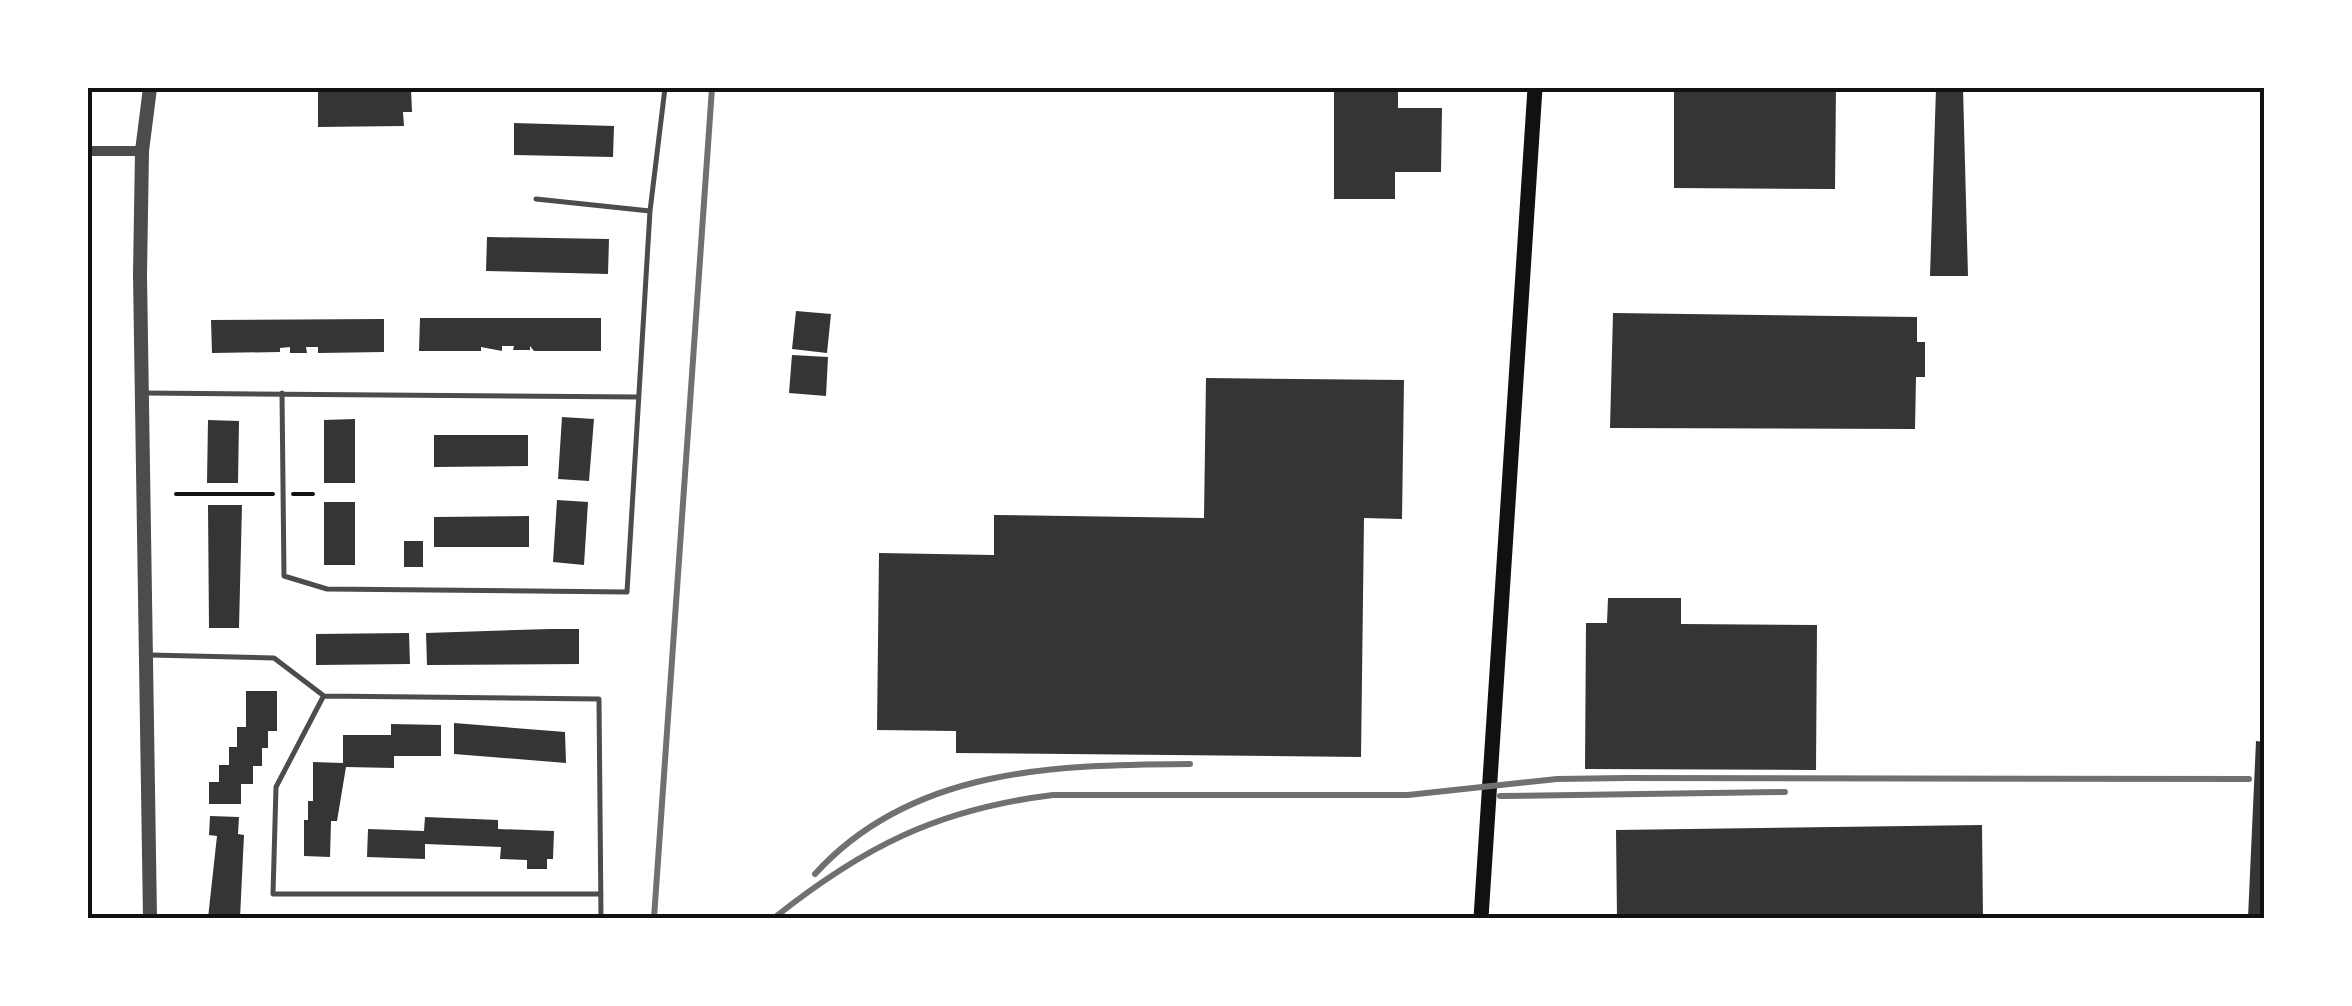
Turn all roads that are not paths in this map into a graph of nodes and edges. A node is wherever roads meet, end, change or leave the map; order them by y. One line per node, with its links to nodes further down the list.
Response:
1 (150, 88): 5 (street)
2 (665, 88): 7 (lane)
3 (1535, 88): 16 (main road)
4 (88, 151): 5 (street)
5 (142, 151): 9 (street)
6 (536, 199): 7 (lane)
7 (650, 210): 10 (lane)
8 (282, 392): 9 (lane); 10 (lane); 10 (lane)
9 (143, 393): 11 (street)
10 (639, 397)
11 (147, 655): 12 (lane); 14 (street)
12 (324, 696): 13 (lane); 13 (lane)
13 (601, 894): 15 (lane)
14 (150, 918)
15 (601, 918)
16 (1481, 918)

